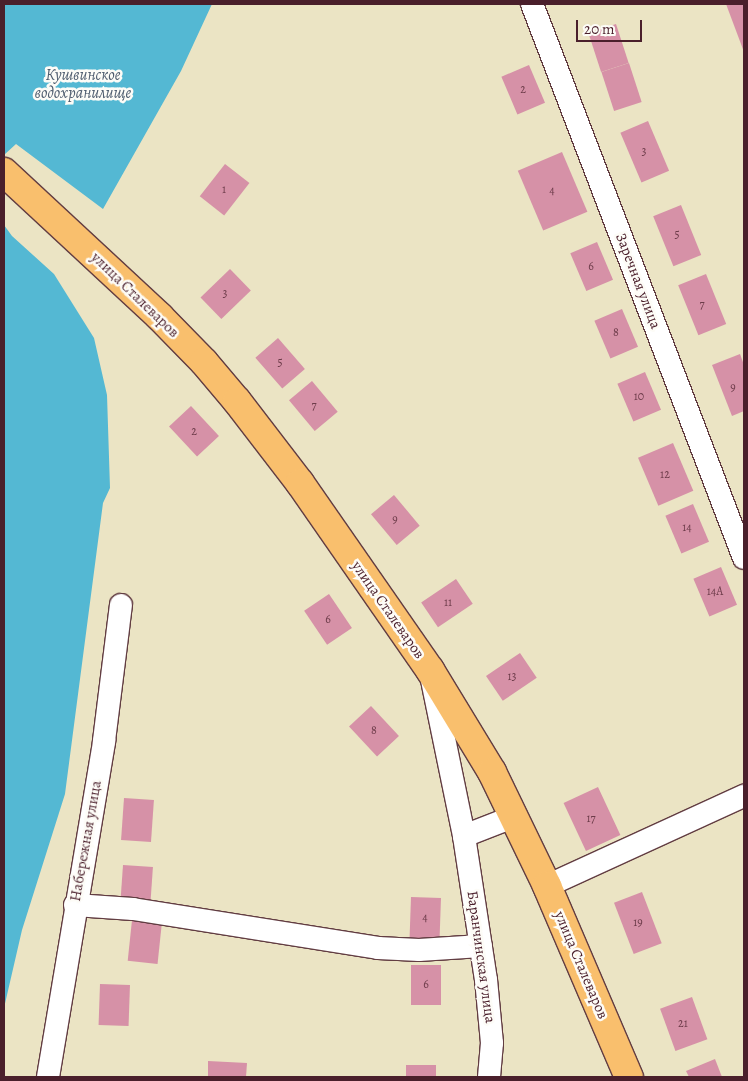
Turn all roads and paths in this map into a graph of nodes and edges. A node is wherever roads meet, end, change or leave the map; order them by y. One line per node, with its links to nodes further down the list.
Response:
1 (532, 4): 3 (street, Заречная улица)
2 (4, 172): 5 (main road, улица Сталеваров)
3 (744, 558)
4 (121, 605): 10 (street, Набережная улица)
5 (430, 670): 7 (main road, улица Сталеваров); 8 (street, Баранчинская улица)
6 (744, 796): 9 (street)
7 (513, 817): 8 (street); 9 (main road, улица Сталеваров)
8 (464, 836): 11 (street, Баранчинская улица)
9 (547, 886): 14 (main road, улица Сталеваров)
10 (75, 905): 11 (street); 12 (street, Набережная улица)
11 (481, 946): 13 (street, Баранчинская улица)
12 (48, 1077)
13 (489, 1077)
14 (629, 1077)

